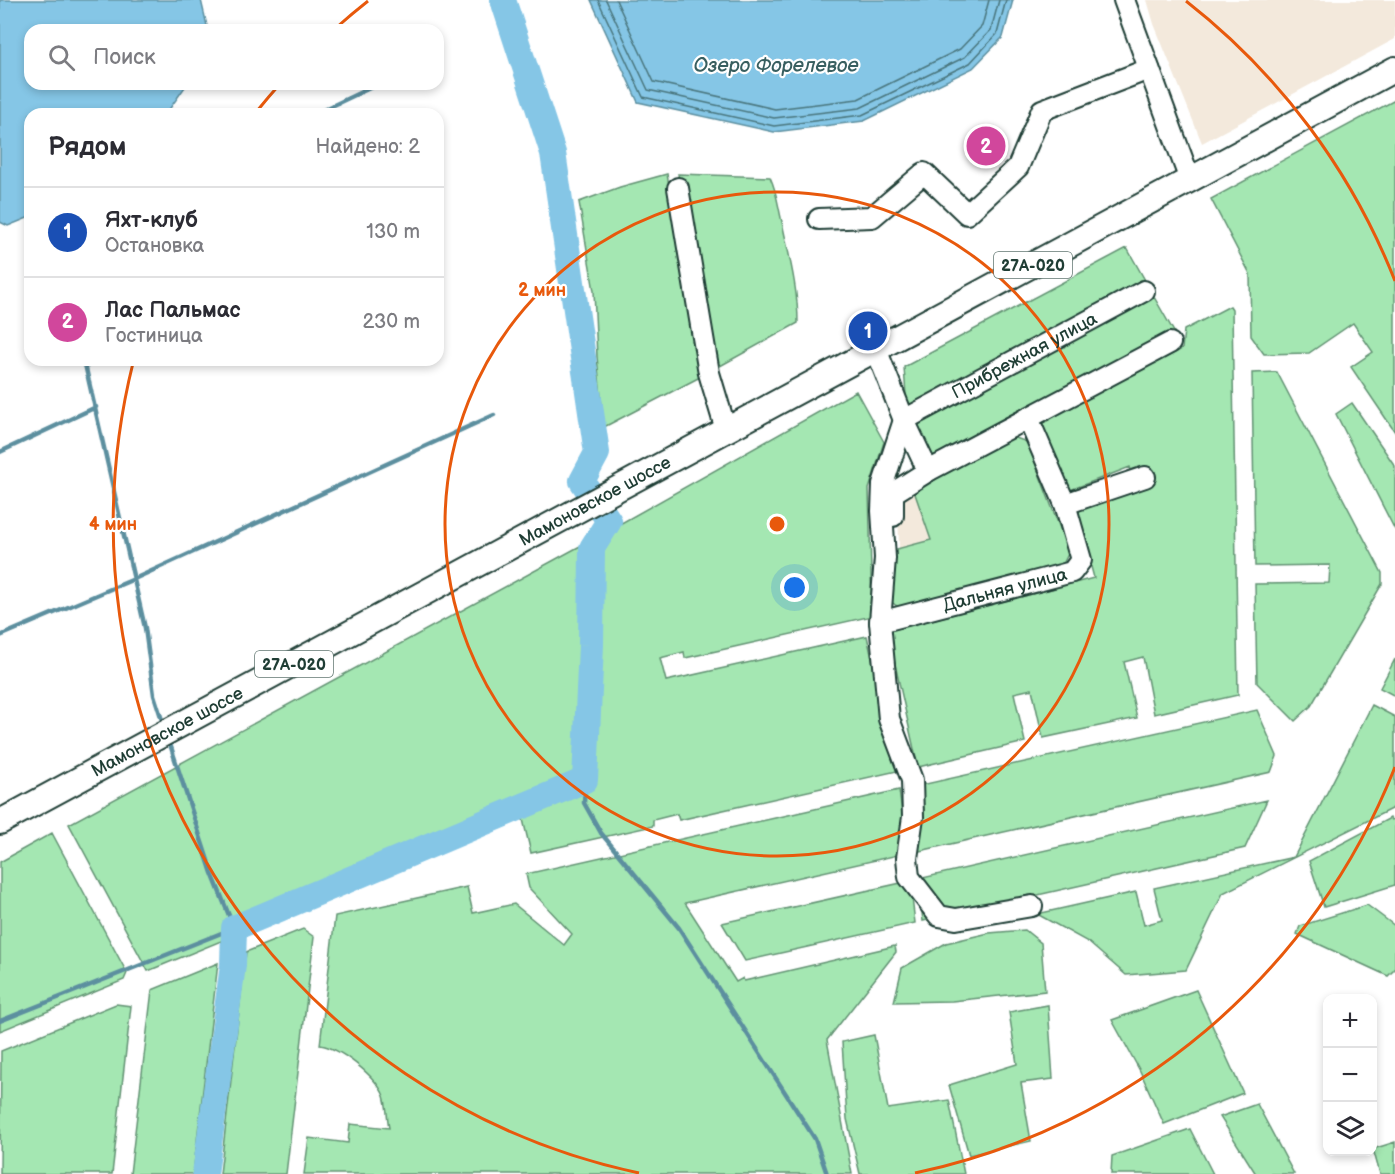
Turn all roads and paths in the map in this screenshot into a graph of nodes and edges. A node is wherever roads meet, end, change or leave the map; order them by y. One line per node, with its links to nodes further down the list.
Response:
1 (1124, 0): 2 (street)
2 (1149, 69): 4 (street); 6 (street)
3 (1395, 69): 4 (main road, 27А-020)
4 (1190, 180): 9 (main road, Мамоновское шоссе / 27А-020)
5 (678, 188): 12 (street)
6 (819, 219)
7 (1144, 291): 11 (street, Прибрежная улица)
8 (1170, 343): 10 (street)
9 (876, 349): 11 (street); 12 (main road, Мамоновское шоссе / 27А-020)
10 (1028, 418): 13 (street); 15 (street, Дальняя улица)
11 (904, 420): 13 (street); 17 (street)
12 (726, 430): 18 (main road, Мамоновское шоссе / 27А-020)
13 (928, 471): 16 (street)
14 (1145, 477): 15 (street)
15 (1065, 504): 17 (street, Дальняя улица)
16 (894, 542)
17 (880, 622): 19 (street)
18 (0, 822)
19 (1032, 906)

